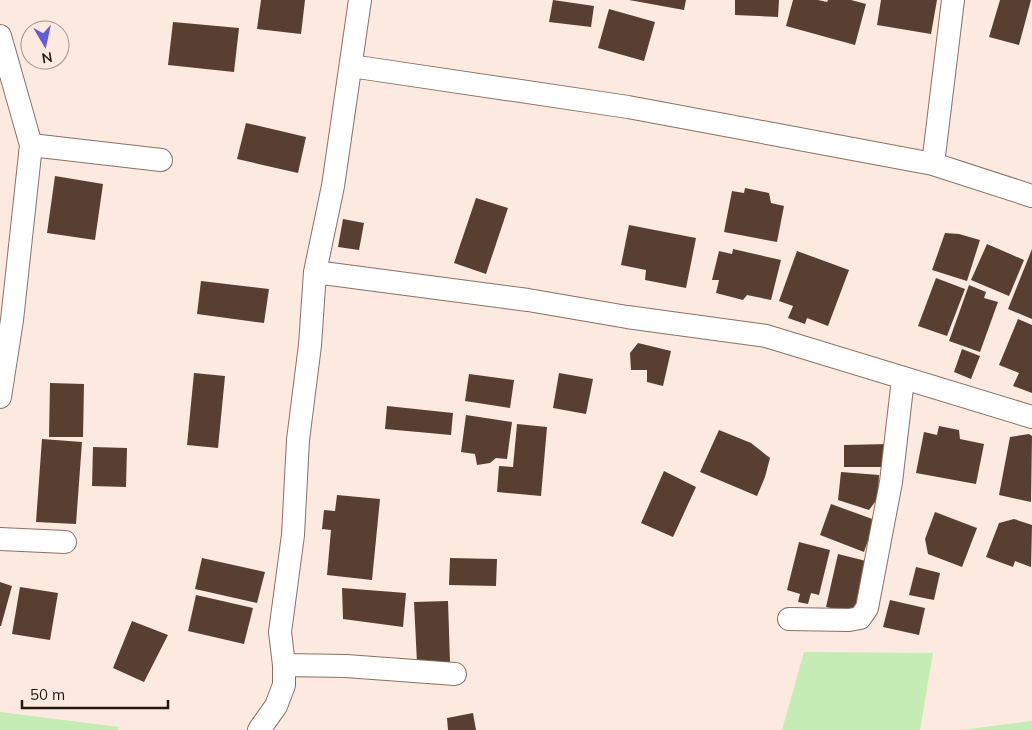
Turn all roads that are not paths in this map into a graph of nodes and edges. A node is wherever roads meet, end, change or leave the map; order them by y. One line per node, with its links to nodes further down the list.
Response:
1 (360, 0): 4 (street)
2 (953, 0): 7 (street)
3 (0, 36): 5 (street)
4 (351, 66): 7 (street); 9 (street)
5 (31, 145): 6 (street); 10 (street)
6 (161, 160)
7 (933, 164): 8 (street)
8 (1032, 196)
9 (315, 272): 11 (street); 17 (street)
10 (6, 320): 12 (street)
11 (904, 379): 13 (street); 16 (street)
12 (0, 397)
13 (1032, 417)
14 (0, 539): 15 (street)
15 (66, 542)
16 (790, 619)
17 (284, 665): 18 (street); 19 (street)
18 (454, 674)
19 (259, 730)

